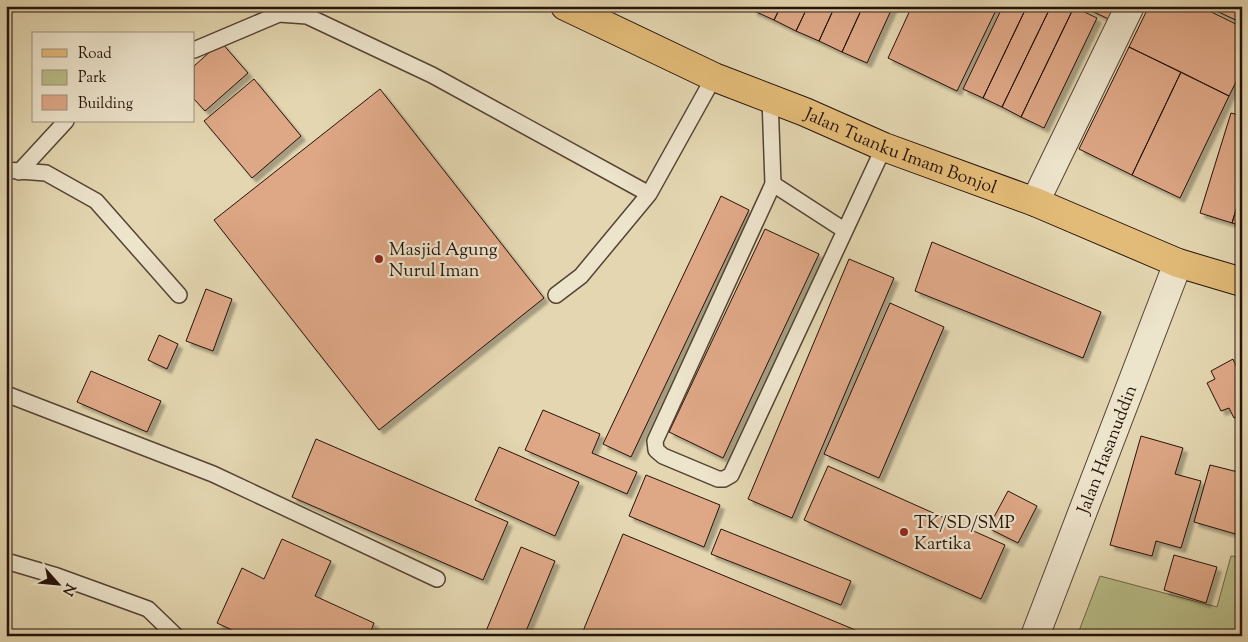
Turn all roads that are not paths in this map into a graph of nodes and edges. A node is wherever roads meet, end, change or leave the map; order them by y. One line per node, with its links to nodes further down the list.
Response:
1 (565, 6): 4 (main road, Jalan Tuanku Imam Bonjol)
2 (1130, 6): 11 (street)
3 (195, 50): 10 (lane)
4 (714, 76): 5 (main road, Jalan Tuanku Imam Bonjol); 10 (lane)
5 (770, 98): 7 (main road, Jalan Tuanku Imam Bonjol); 9 (lane)
6 (65, 122): 8 (lane)
7 (884, 147): 11 (main road, Jalan Tuanku Imam Bonjol); 12 (lane)
8 (12, 171): 15 (lane)
9 (773, 184): 12 (lane); 12 (lane)
10 (649, 194): 16 (lane)
11 (1035, 202): 13 (main road, Jalan Tuanku Imam Bonjol)
12 (844, 230)
13 (1178, 263): 14 (main road, Jalan Tuanku Imam Bonjol); 21 (street, Jalan Hasanuddin)
14 (1242, 282)
15 (179, 295)
16 (556, 295)
17 (6, 394): 19 (lane)
18 (6, 561): 20 (lane)
19 (437, 578)
20 (176, 636)
21 (1035, 636)

